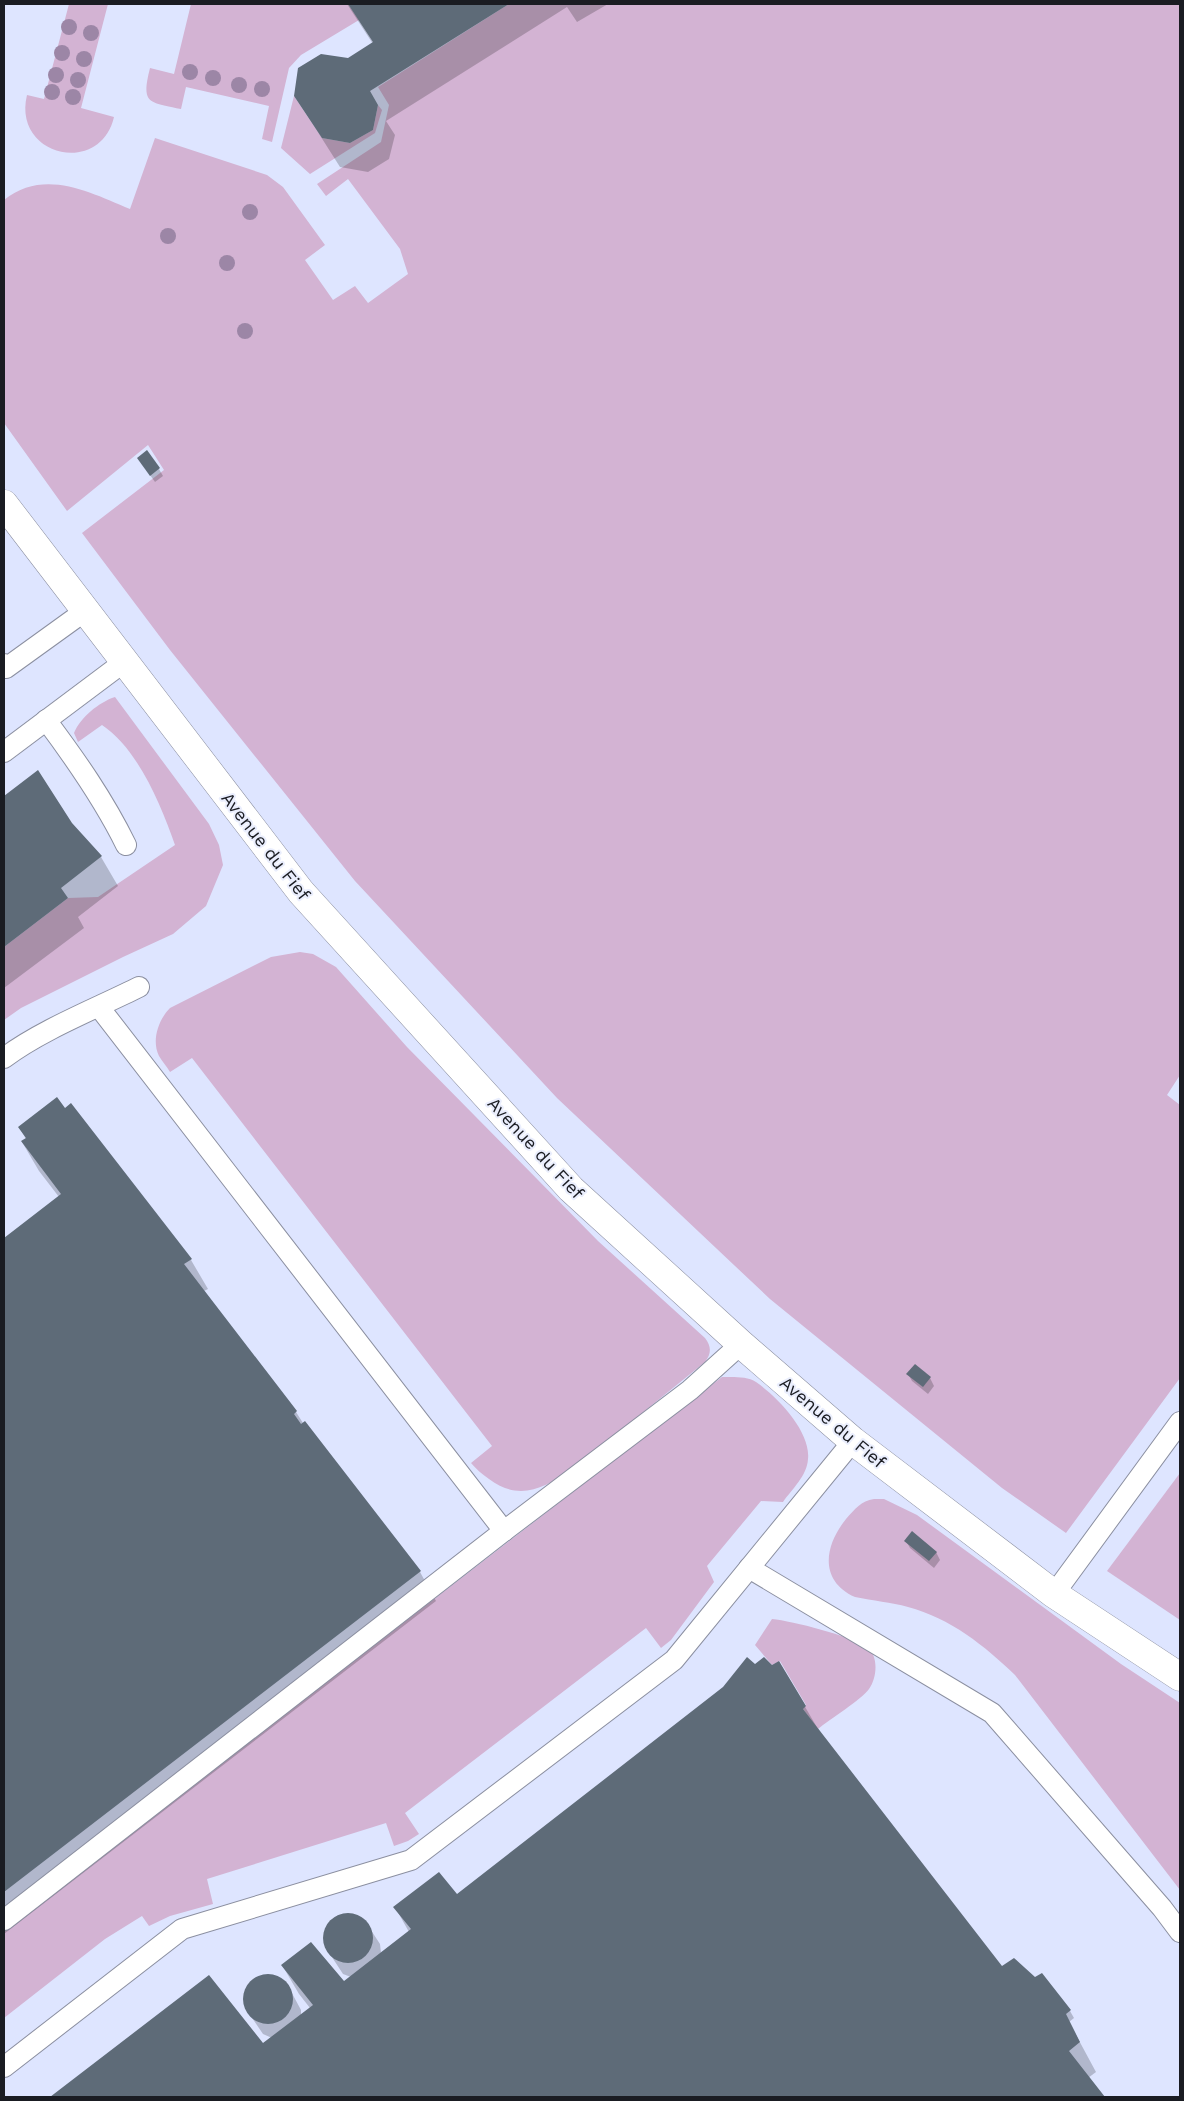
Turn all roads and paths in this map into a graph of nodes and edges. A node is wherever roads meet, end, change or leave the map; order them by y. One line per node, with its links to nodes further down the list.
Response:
1 (4, 504): 2 (street, Avenue du Fief)
2 (86, 611): 3 (street, Avenue du Fief); 4 (lane)
3 (124, 662): 5 (lane); 11 (street, Avenue du Fief)
4 (5, 669)
5 (46, 720): 6 (lane); 7 (lane)
6 (4, 752)
7 (126, 845)
8 (139, 987): 9 (lane)
9 (99, 1007): 10 (lane); 14 (lane)
10 (4, 1058)
11 (741, 1344): 13 (street, Avenue du Fief); 14 (lane)
12 (1180, 1422): 16 (lane)
13 (853, 1441): 15 (lane); 16 (street, Avenue du Fief)
14 (504, 1531): 18 (lane)
15 (749, 1568): 19 (lane); 20 (lane)
16 (1054, 1594): 17 (street, Avenue du Fief)
17 (1180, 1677)
18 (4, 1920)
19 (1180, 1932)
20 (4, 2067)

